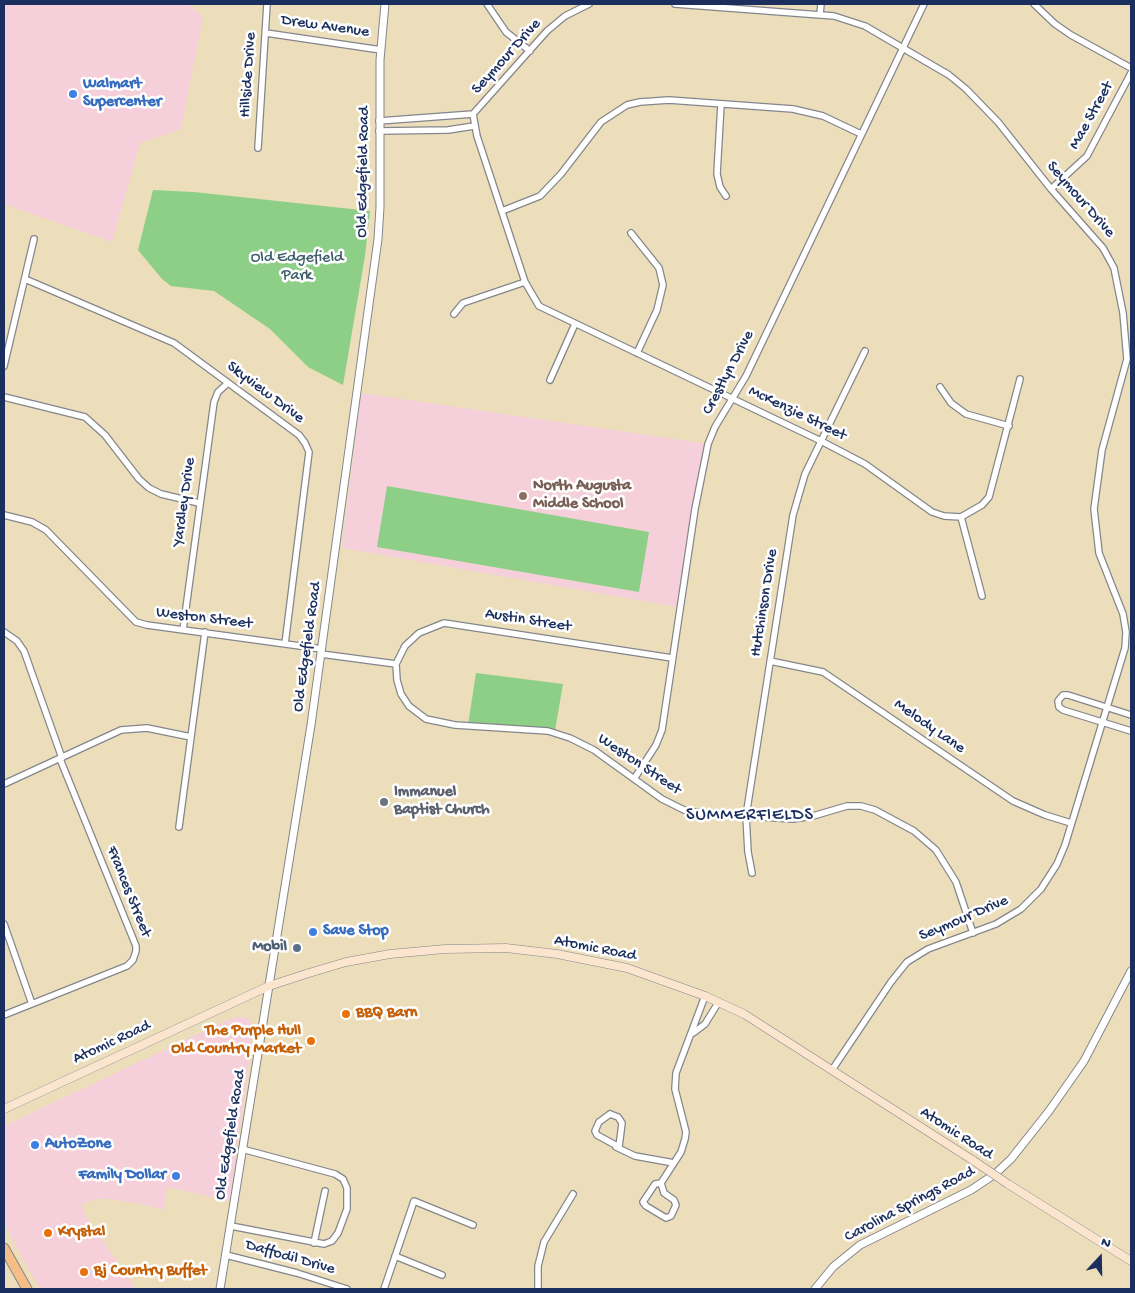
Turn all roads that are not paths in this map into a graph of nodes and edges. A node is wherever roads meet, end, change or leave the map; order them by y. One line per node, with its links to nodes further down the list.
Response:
1 (267, 4): 11 (street, Hillside Drive)
2 (385, 4): 13 (street, Old Edgefield Road)
3 (487, 4): 14 (street)
4 (589, 4): 14 (street, Seymour Drive)
5 (675, 4): 9 (street, Seymour Drive)
6 (822, 4): 10 (street)
7 (924, 4): 12 (street, Crestlyn Drive)
8 (1034, 4): 15 (street)
9 (709, 5): 10 (street, Seymour Drive)
10 (820, 14): 12 (street, Seymour Drive)
11 (266, 32): 13 (street, Drew Avenue); 23 (street, Hillside Drive)
12 (903, 47): 22 (street, Crestlyn Drive); 24 (street, Seymour Drive)
13 (381, 50): 19 (street, Old Edgefield Road)
14 (530, 51): 18 (street, Seymour Drive)
15 (1131, 68)
16 (1131, 73): 24 (street, Mae Street)
17 (721, 104): 22 (street); 25 (street); 26 (street)
18 (473, 114): 19 (street, Seymour Drive); 20 (street, Seymour Drive)
19 (379, 120): 21 (street, Old Edgefield Road)
20 (474, 126): 21 (street); 26 (street, McKenzie Street)
21 (379, 131): 54 (street, Old Edgefield Road)
22 (861, 134): 43 (street, Crestlyn Drive)
23 (258, 148)
24 (1051, 189): 32 (street, Seymour Drive)
25 (726, 196)
26 (502, 211): 30 (street, McKenzie Street)
27 (631, 233): 36 (street)
28 (34, 239): 29 (street)
29 (25, 278): 37 (street); 40 (street, Skyview Drive)
30 (525, 282): 33 (street); 34 (street, McKenzie Street)
31 (1131, 312): 32 (street)
32 (1123, 313): 58 (street, Seymour Drive)
33 (454, 314)
34 (575, 324): 36 (street, McKenzie Street); 38 (street)
35 (865, 350): 45 (street, Hutchinson Drive)
36 (637, 353): 43 (street, McKenzie Street)
37 (4, 366)
38 (550, 380)
39 (1020, 380): 44 (street)
40 (228, 383): 46 (street, Yardley Drive); 53 (street, Skyview Drive)
41 (940, 388): 44 (street)
42 (4, 397): 46 (street)
43 (734, 399): 45 (street, McKenzie Street); 55 (street, Crestlyn Drive)
44 (1009, 426): 48 (street)
45 (821, 441): 48 (street, McKenzie Street); 56 (street, Hutchinson Drive)
46 (199, 503): 50 (street, Yardley Drive)
47 (4, 515): 50 (street, Weston Street)
48 (960, 517): 49 (street)
49 (982, 596)
50 (183, 630): 52 (street, Weston Street)
51 (4, 632): 63 (street, Frances Street)
52 (205, 632): 53 (street, Weston Street); 62 (street)
53 (285, 644): 54 (street, Weston Street)
54 (321, 651): 57 (street, Weston Street); 73 (street, Old Edgefield Road)
55 (672, 658): 57 (street, Austin Street); 64 (street, Crestlyn Drive)
56 (770, 661): 66 (street, Hutchinson Drive); 67 (street, Melody Lane)
57 (396, 664): 64 (street, Weston Street)
58 (1107, 709): 59 (street); 60 (street, Seymour Drive); 60 (street)
59 (1131, 715)
60 (1102, 723): 61 (street); 67 (street, Seymour Drive)
61 (1131, 731)
62 (191, 737): 63 (street); 68 (street)
63 (61, 758): 65 (street); 76 (street, Frances Street)
64 (634, 779): 66 (street, Weston Street)
65 (4, 784)
66 (746, 816): 69 (street, Hutchinson Drive); 71 (street, Weston Street)
67 (1071, 823): 71 (street, Seymour Drive)
68 (180, 827)
69 (752, 873)
70 (4, 924): 76 (street)
71 (973, 933): 79 (street, Seymour Drive)
72 (1131, 971): 100 (street, Carolina Springs Road)
73 (269, 986): 74 (main road, Atomic Road); 80 (main road, Atomic Road); 82 (street, Old Edgefield Road)
74 (705, 996): 75 (main road, Atomic Road); 78 (street)
75 (718, 1003): 78 (street); 79 (main road, Atomic Road)
76 (32, 1004): 77 (street, Frances Street)
77 (4, 1015)
78 (691, 1037): 83 (street)
79 (832, 1070): 93 (main road, Atomic Road, bridge)
80 (4, 1109)
81 (616, 1147): 81 (street); 83 (street)
82 (242, 1149): 88 (street, Old Edgefield Road); 89 (street)
83 (674, 1163): 84 (street)
84 (661, 1183): 84 (street)
85 (325, 1191): 89 (street)
86 (573, 1194): 99 (street)
87 (473, 1225): 92 (street)
88 (230, 1226): 89 (street); 91 (street, Old Edgefield Road)
89 (314, 1243)
90 (4, 1248): 95 (main road)
91 (226, 1255): 96 (street, Old Edgefield Road); 97 (street, Daffodil Drive)
92 (395, 1256): 94 (street); 98 (street)
93 (1131, 1261)
94 (442, 1275)
95 (27, 1289)
96 (220, 1289)
97 (346, 1289)
98 (384, 1289)
99 (538, 1289)
100 (815, 1289)

